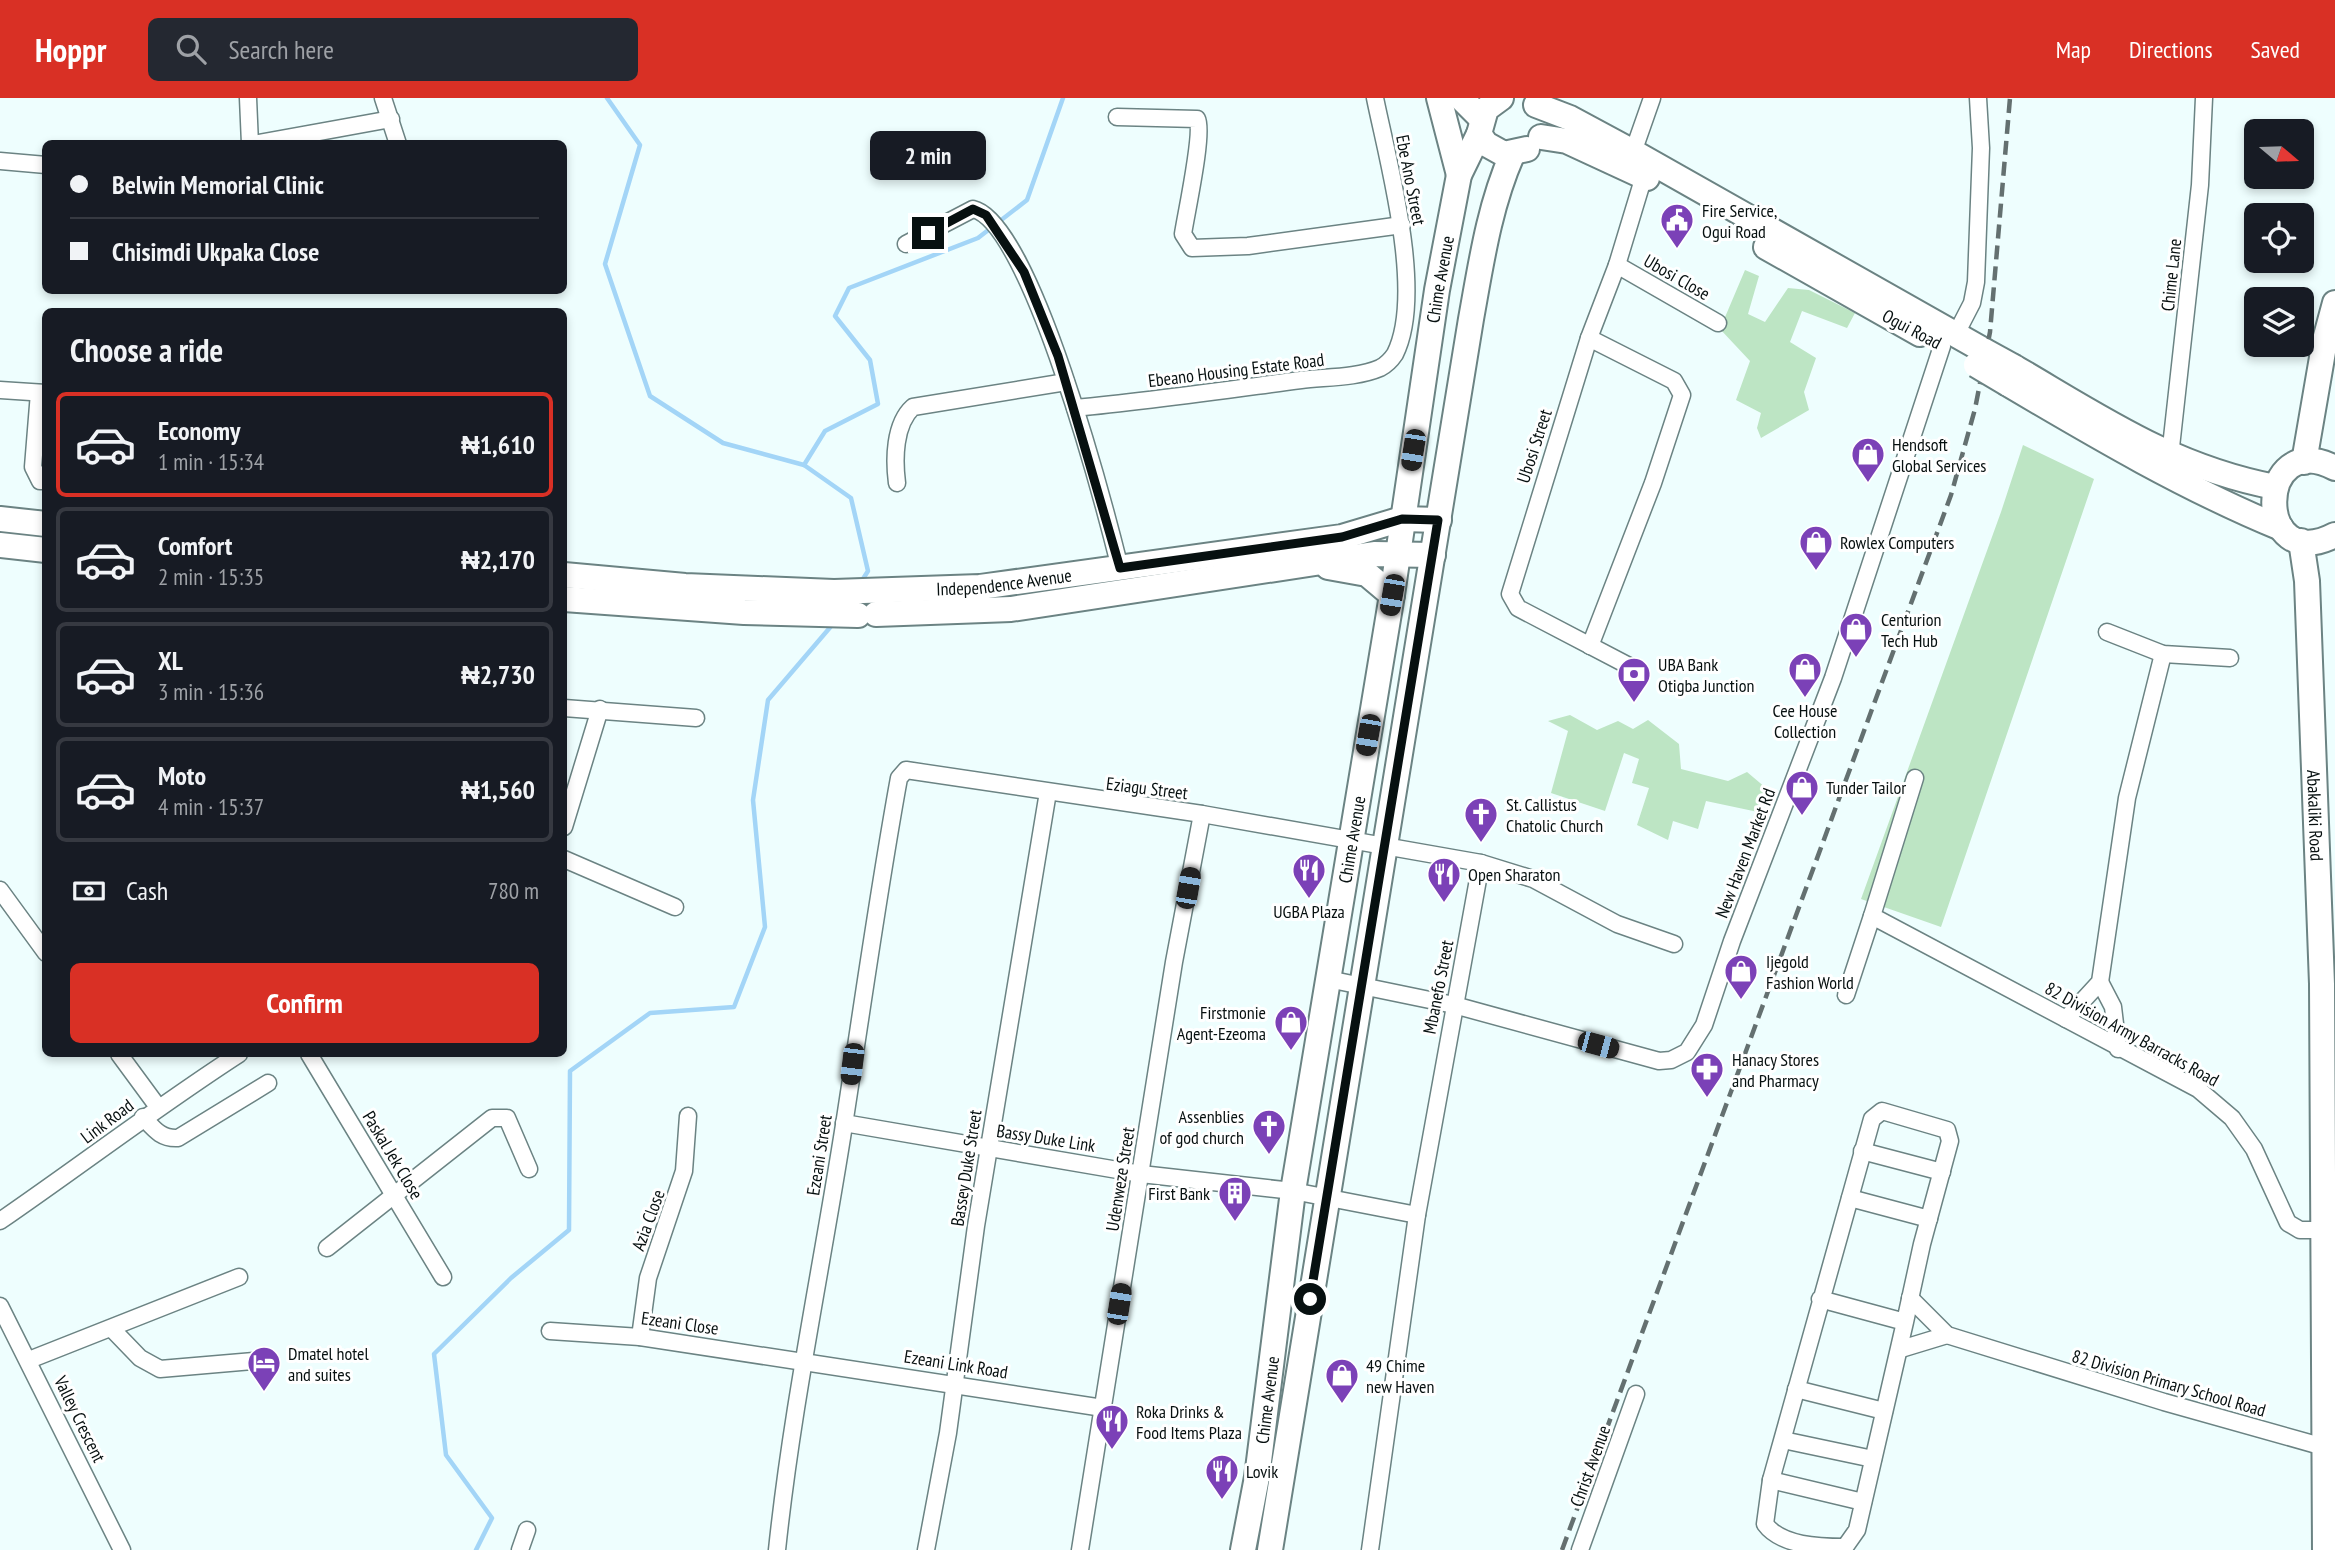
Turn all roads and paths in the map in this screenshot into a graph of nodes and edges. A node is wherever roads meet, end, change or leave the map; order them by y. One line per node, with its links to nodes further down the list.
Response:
1 (248, 98): 15 (street)
2 (383, 98): 12 (street)
3 (1375, 98): 23 (street, Ebe Ano Street)
4 (1439, 98): 22 (main road)
5 (1461, 98): 13 (main road)
6 (1501, 98): 13 (main road, Chime Avenue)
7 (1652, 98): 21 (street, Ubosi Street)
8 (1979, 98): 29 (street, New Haven Market Rd)
9 (2204, 98): 37 (street, Chime Lane)
10 (1529, 101): 14 (main road); 21 (main road, Ogui Road)
11 (1117, 117): 23 (street)
12 (391, 119): 16 (street); 17 (street)
13 (1480, 126): 18 (main road); 22 (main road, Chime Avenue)
14 (1541, 136): 18 (main road); 21 (main road, Ogui Road)
15 (252, 140)
16 (274, 140)
17 (397, 140)
18 (1512, 155): 45 (main road, Chime Avenue)
19 (0, 161): 20 (street)
20 (42, 165)
21 (1635, 165): 25 (street, Ubosi Street); 29 (main road, Ogui Road)
22 (1459, 175): 32 (main road, Chime Avenue)
23 (1402, 225): 30 (street, Ebe Ano Street)
24 (906, 244): 33 (street)
25 (1617, 265): 27 (street, Ubosi Close); 28 (street, Ubosi Street)
26 (2335, 303): 38 (main road)
27 (1718, 323)
28 (1589, 338): 61 (street, Ubosi Street); 61 (street)
29 (1949, 340): 31 (main road, Ogui Road, bridge); 86 (street, New Haven Market Rd)
30 (1395, 353): 36 (street, Ebeano Housing Estate Road)
31 (2011, 375): 37 (main road, Ogui Road); 47 (main road, Ogui Road)
32 (1423, 381): 44 (main road, Chime Avenue); 49 (main road)
33 (1066, 382): 36 (street); 41 (street)
34 (0, 390): 35 (street)
35 (42, 393): 40 (street)
36 (1075, 408): 55 (street)
37 (2170, 456): 42 (main road, Ogui Road)
38 (2304, 462): 39 (main road); 42 (main road)
39 (2335, 468)
40 (42, 481)
41 (897, 483)
42 (2275, 487): 47 (main road, Abakaliki Road)
43 (0, 519): 46 (main road)
44 (1402, 519): 45 (main road, Independence Avenue); 49 (main road, Independence Avenue); 52 (main road, Chime Avenue)
45 (1438, 520): 53 (main road, Chime Avenue)
46 (42, 524)
47 (2291, 534): 48 (main road); 106 (main road, Abakaliki Road)
48 (2335, 535)
49 (1342, 537): 55 (main road, Independence Avenue)
50 (0, 545): 51 (main road)
51 (42, 550)
52 (1396, 554): 53 (main road, Independence Avenue); 54 (main road, Independence Avenue); 57 (main road, Chime Avenue)
53 (1433, 555): 74 (main road, Chime Avenue)
54 (1310, 564): 57 (main road); 59 (main road, Independence Avenue)
55 (1120, 568): 59 (main road, Independence Avenue)
56 (567, 575): 59 (main road, Independence Avenue)
57 (1392, 595): 73 (main road, Chime Avenue)
58 (567, 599): 59 (main road, Independence Avenue)
59 (872, 607)
60 (2107, 632): 62 (street)
61 (1590, 646): 64 (street, Ubosi Street)
62 (2162, 654): 63 (street); 83 (street)
63 (2230, 657)
64 (1629, 666)
65 (567, 708): 66 (street)
66 (600, 709): 67 (street); 72 (street)
67 (696, 718)
68 (906, 770): 70 (street, Eziagu Street); 96 (street, Ezeani Street)
69 (1915, 778): 79 (street)
70 (1048, 792): 71 (street, Eziagu Street); 97 (street, Bassey Duke Street)
71 (1202, 814): 73 (street, Eziagu Street); 101 (street, Udenweze Street)
72 (567, 817)
73 (1349, 841): 74 (street, Eziagu Street); 82 (main road, Chime Avenue)
74 (1383, 845): 76 (street); 84 (main road, Chime Avenue)
75 (567, 860): 78 (street)
76 (1481, 863): 80 (street); 86 (street, Mbanefo Street)
77 (0, 890): 81 (street)
78 (675, 907)
79 (1872, 916): 85 (street); 87 (street, 82 Division Army Barracks Road)
80 (1674, 944)
81 (42, 948)
82 (1328, 979): 84 (street, New Haven Market Rd); 102 (main road, Chime Avenue)
83 (2100, 982): 87 (street); 88 (street)
84 (1361, 985): 86 (street, New Haven Market Rd); 104 (main road, Chime Avenue)
85 (1846, 995)
86 (1454, 1005): 107 (street, Mbanefo Street)
87 (2066, 1019): 88 (street, 82 Division Army Barracks Road)
88 (2118, 1049): 110 (street, 82 Division Army Barracks Road)
89 (121, 1057): 93 (street)
90 (234, 1057): 93 (street, Link Road)
91 (311, 1057): 103 (street, Paskal Jek Close)
92 (268, 1083): 95 (street)
93 (158, 1107): 95 (street, Link Road)
94 (688, 1116): 121 (street, Azia Close)
95 (144, 1117): 109 (street, Link Road)
96 (844, 1123): 97 (street, Bassy Duke Link); 125 (street, Ezeani Street)
97 (989, 1148): 101 (street, Bassy Duke Link); 126 (street, Bassey Duke Street)
98 (1862, 1151): 100 (street); 100 (street); 105 (street)
99 (529, 1169): 103 (street)
100 (1942, 1172): 108 (street)
101 (1141, 1174): 102 (street, Bassy Duke Link); 129 (street, Udenweze Street)
102 (1293, 1191): 104 (street, Bassy Duke Link); 142 (main road, Chime Avenue)
103 (394, 1192): 111 (street); 113 (street, Paskal Jek Close)
104 (1326, 1198): 107 (street); 143 (main road, Chime Avenue)
105 (1850, 1198): 108 (street); 115 (street)
106 (2329, 1203): 110 (main road, Abakaliki Road)
107 (1417, 1215): 144 (street, Mbanefo Street)
108 (1929, 1219): 114 (street)
109 (0, 1221)
110 (2327, 1237): 132 (main road, Abakaliki Road)
111 (327, 1248)
112 (239, 1277): 118 (street)
113 (443, 1277)
114 (1910, 1298): 117 (street); 120 (street)
115 (1820, 1299): 117 (street); 127 (street)
116 (0, 1306): 123 (street, Valley Crescent)
117 (1905, 1322): 122 (street)
118 (112, 1329): 123 (street); 124 (street)
119 (550, 1331): 121 (street, Ezeani Close)
120 (1947, 1335): 122 (street); 132 (street, 82 Division Primary School Road)
121 (640, 1337): 125 (street, Ezeani Close)
122 (1901, 1349): 130 (street)
123 (29, 1360): 137 (street, Valley Crescent)
124 (265, 1360)
125 (804, 1361): 126 (street, Ezeani Link Road); 139 (street, Ezeani Street)
126 (954, 1383): 129 (street, Ezeani Link Road); 140 (street, Bassey Duke Street)
127 (1796, 1389): 130 (street); 131 (street)
128 (1636, 1394): 145 (street, Christ Avenue)
129 (1103, 1408): 141 (street, Udenweze Street)
130 (1884, 1411): 133 (street)
131 (1783, 1440): 133 (street); 134 (street)
132 (2324, 1447): 146 (main road, Abakaliki Road)
133 (1873, 1459): 135 (street)
134 (1771, 1480): 135 (street); 135 (street)
135 (1863, 1502)
136 (527, 1530): 138 (street)
137 (122, 1550)
138 (520, 1550)
139 (777, 1550)
140 (926, 1550)
141 (1080, 1550)
142 (1243, 1550)
143 (1270, 1550)
144 (1370, 1550)
145 (1580, 1550)
146 (2325, 1550)

